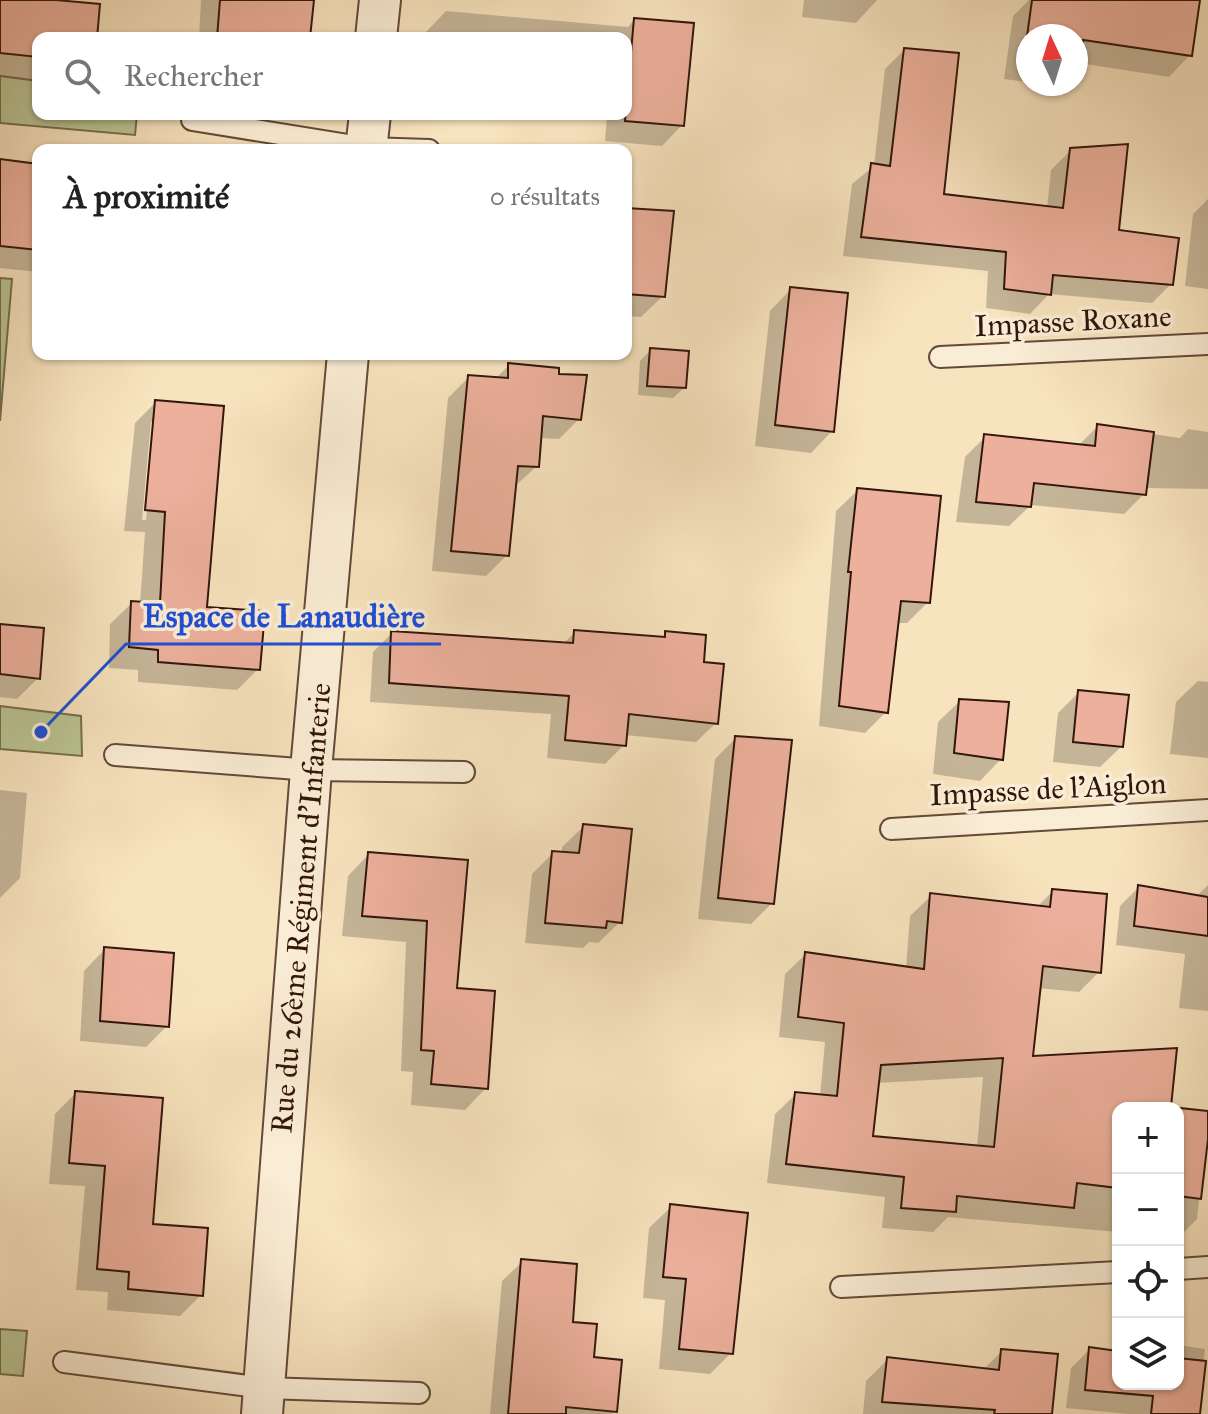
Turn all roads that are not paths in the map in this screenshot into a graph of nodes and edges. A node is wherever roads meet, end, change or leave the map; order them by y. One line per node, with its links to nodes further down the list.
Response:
1 (380, 0): 2 (street)
2 (377, 32)
3 (192, 120): 4 (lane)
4 (368, 137): 5 (lane)
5 (401, 144)
6 (1208, 344): 7 (lane, Impasse Roxane)
7 (940, 357)
8 (347, 360): 10 (street, Rue du 26ème Régiment d'Infanterie)
9 (115, 755): 10 (lane)
10 (311, 770): 11 (lane); 20 (street, Rue du 26ème Régiment d'Infanterie)
11 (464, 772)
12 (1208, 810): 13 (lane, Impasse de l'Aiglon)
13 (891, 829)
14 (1208, 1267): 15 (lane)
15 (1184, 1269)
16 (1112, 1272): 17 (lane)
17 (841, 1287)
18 (64, 1362): 20 (lane)
19 (419, 1393): 20 (lane)
20 (263, 1401)

